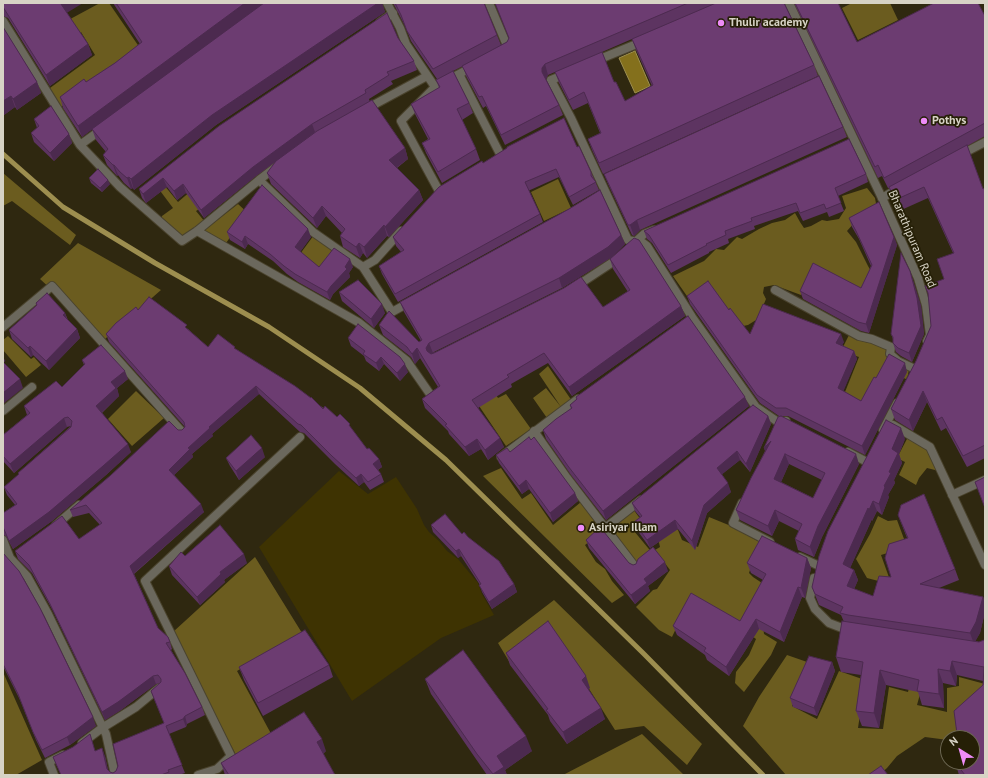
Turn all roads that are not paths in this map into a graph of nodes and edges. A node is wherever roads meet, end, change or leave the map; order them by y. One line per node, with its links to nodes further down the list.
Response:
1 (387, 3): 4 (street)
2 (490, 3): 8 (street)
3 (789, 3): 25 (street, Bharathipuram Road)
4 (392, 13): 6 (street); 13 (street)
5 (3, 21): 18 (street)
6 (373, 26)
7 (652, 37): 10 (street)
8 (494, 56)
9 (480, 63): 12 (street)
10 (587, 65)
11 (573, 71): 29 (street)
12 (459, 74): 14 (street); 19 (street)
13 (427, 76): 14 (street); 15 (street)
14 (435, 87): 24 (street)
15 (358, 114)
16 (106, 126): 18 (street)
17 (985, 142): 20 (street)
18 (80, 145): 28 (street)
19 (500, 154)
20 (951, 160)
21 (283, 162): 22 (street)
22 (259, 180): 28 (street); 30 (street)
23 (910, 183): 25 (street)
24 (440, 191)
25 (882, 198): 35 (street, Bharathipuram Road)
26 (405, 226): 30 (street)
27 (658, 228): 29 (street)
28 (197, 231): 40 (street)
29 (635, 242): 32 (street); 43 (street)
30 (363, 267): 33 (street)
31 (775, 290): 36 (street)
32 (564, 293)
33 (419, 297)
34 (3, 327): 45 (street)
35 (924, 348)
36 (915, 369)
37 (32, 387): 41 (street)
38 (903, 393): 42 (street)
39 (585, 394): 44 (street)
40 (432, 397)
41 (3, 411)
42 (887, 422): 46 (street); 54 (street)
43 (796, 426)
44 (534, 431): 49 (street); 56 (street)
45 (183, 433)
46 (880, 436)
47 (300, 438): 68 (street)
48 (840, 449): 50 (street)
49 (499, 458)
50 (866, 462)
51 (985, 480): 54 (street)
52 (746, 494): 59 (street)
53 (647, 495): 56 (street)
54 (952, 495): 61 (street)
55 (86, 498): 57 (street)
56 (605, 528): 62 (street)
57 (49, 530)
58 (3, 540): 65 (street)
59 (775, 544)
60 (796, 555): 63 (street)
61 (985, 565)
62 (636, 568)
63 (858, 632)
64 (159, 688): 65 (street)
65 (102, 728): 66 (street); 67 (street)
66 (54, 775)
67 (115, 775)
68 (198, 775)

